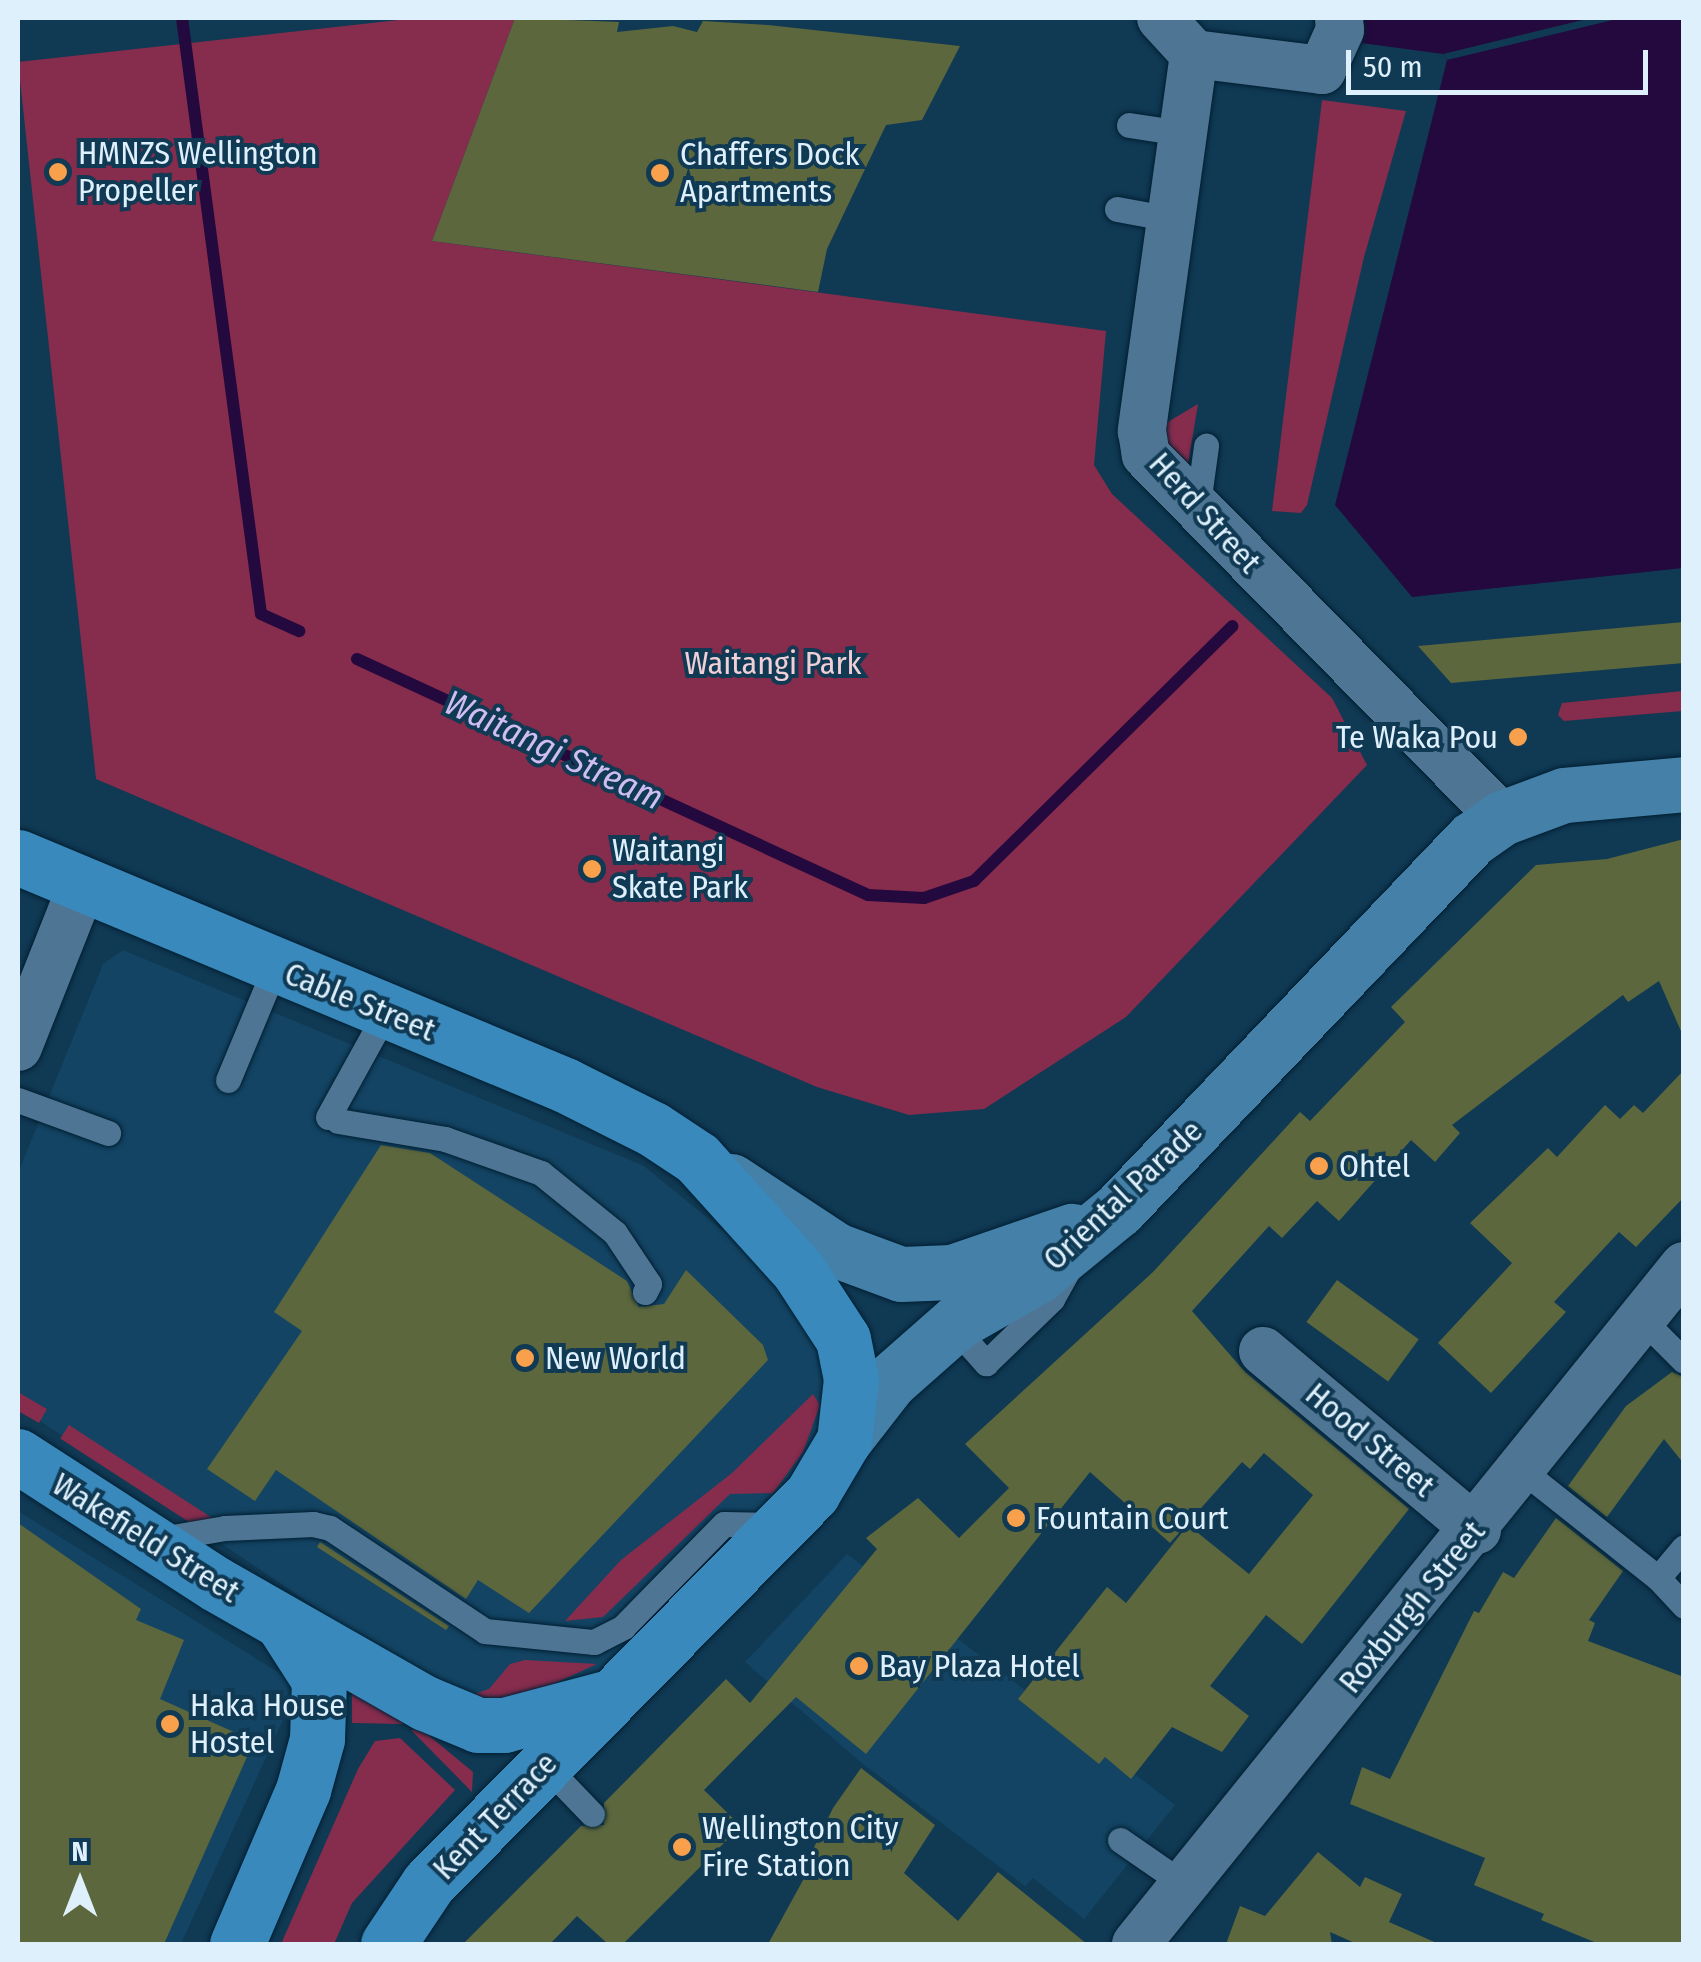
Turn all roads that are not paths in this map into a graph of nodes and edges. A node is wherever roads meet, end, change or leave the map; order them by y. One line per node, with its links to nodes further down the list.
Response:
1 (1161, 18): 3 (street)
2 (1338, 18): 3 (street)
3 (1194, 54): 5 (street, Herd Street)
4 (1129, 126): 5 (lane)
5 (1182, 133): 7 (street, Herd Street)
6 (1117, 209): 7 (lane)
7 (1171, 218): 9 (street, Herd Street)
8 (1206, 446): 9 (lane)
9 (1196, 511): 11 (street, Herd Street)
10 (1684, 784): 11 (main road, Oriental Parade)
11 (1502, 818): 21 (main road, Oriental Parade)
12 (18, 857): 13 (main road, Cable Street)
13 (82, 886): 14 (main road, Cable Street); 16 (street)
14 (275, 967): 15 (main road, Cable Street); 17 (lane)
15 (386, 1012): 20 (main road, Cable Street); 23 (lane)
16 (18, 1047)
17 (228, 1080)
18 (18, 1100): 19 (lane)
19 (108, 1134)
20 (696, 1158): 21 (main road, Cable Street); 27 (main road, Cable Street)
21 (1094, 1224): 27 (main road, Oriental Parade)
22 (1684, 1266): 24 (street, Roxburgh Street)
23 (645, 1292)
24 (1642, 1319): 26 (lane); 29 (street, Roxburgh Street)
25 (1263, 1350): 31 (street, Hood Street)
26 (1684, 1361)
27 (844, 1440): 30 (main road, Oriental Parade)
28 (18, 1456): 32 (main road, Wakefield Street)
29 (1522, 1471): 31 (street, Roxburgh Street); 34 (lane)
30 (784, 1526): 32 (lane); 37 (main road, Oriental Parade)
31 (1476, 1530): 42 (street, Roxburgh Street)
32 (148, 1542): 36 (main road, Wakefield Street)
33 (1684, 1547): 34 (lane)
34 (1658, 1578): 35 (lane)
35 (1684, 1606)
36 (276, 1618): 38 (main road, Wakefield Street); 43 (main road)
37 (613, 1696): 38 (main road); 39 (main road, Kent Terrace)
38 (504, 1724): 39 (lane)
39 (544, 1765): 40 (lane); 44 (main road, Kent Terrace)
40 (592, 1814)
41 (1120, 1840): 42 (lane)
42 (1185, 1885): 45 (street, Roxburgh Street)
43 (238, 1944)
44 (388, 1944)
45 (1136, 1944)

